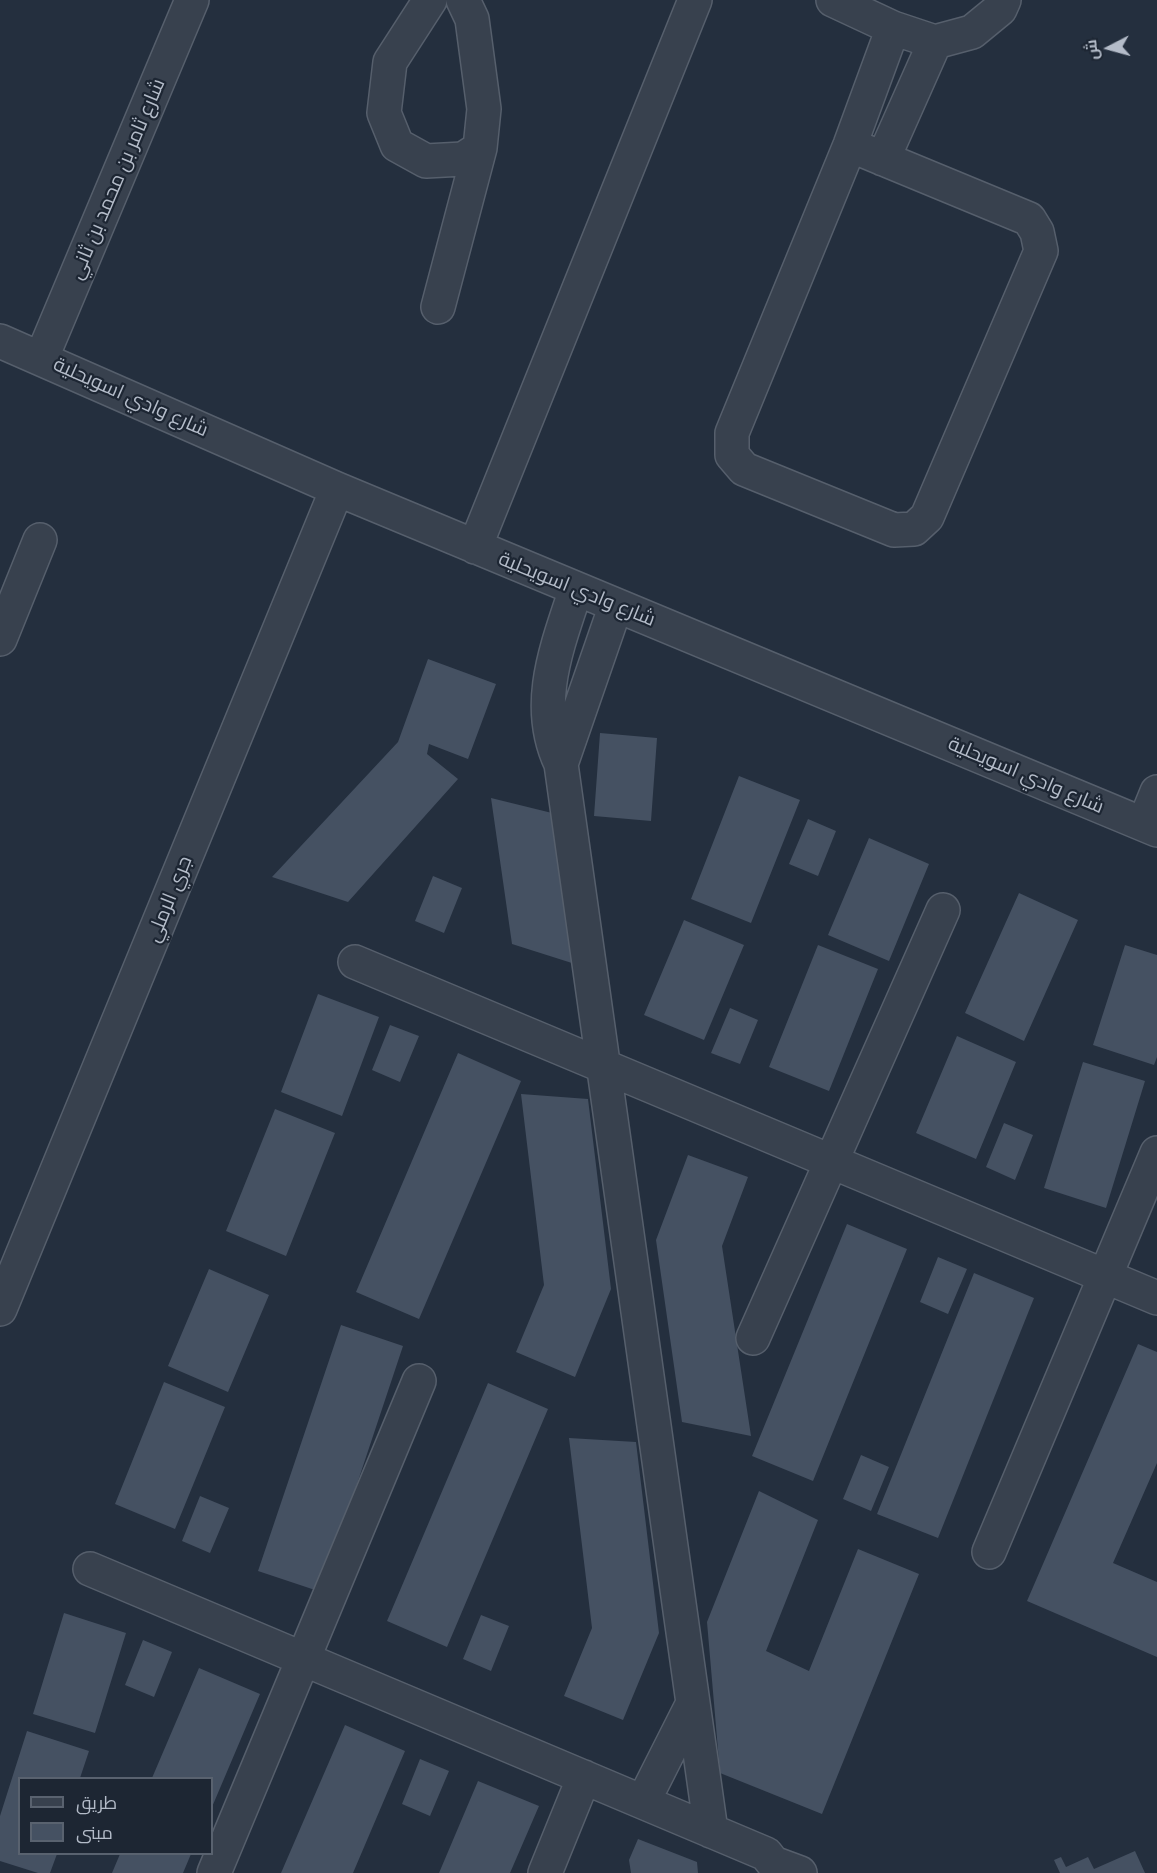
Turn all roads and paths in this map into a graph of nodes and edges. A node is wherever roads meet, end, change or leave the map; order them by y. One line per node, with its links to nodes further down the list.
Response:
1 (192, 0): 14 (street, شارع ثامر بن محمد بن ثاني)
2 (430, 0): 10 (street)
3 (463, 0): 10 (street)
4 (695, 0): 17 (street)
5 (833, 0): 7 (street)
6 (1004, 0): 8 (street)
7 (892, 28): 8 (street); 9 (street)
8 (935, 42): 11 (street)
9 (850, 144): 11 (street); 11 (street)
10 (480, 148): 12 (street)
11 (883, 159)
12 (438, 306)
13 (0, 340): 14 (street, شارع وادي اسويحلية)
14 (42, 357): 15 (street, شارع وادي اسويحلية)
15 (338, 489): 17 (street, شارع وادي اسويحلية); 31 (street, جري الرملي)
16 (40, 540): 20 (street)
17 (475, 547): 18 (street, شارع وادي اسويحلية)
18 (576, 589): 19 (street, شارع وادي اسويحلية); 21 (street)
19 (616, 605): 21 (street); 23 (street, شارع وادي اسويحلية)
20 (0, 639)
21 (561, 764): 26 (street)
22 (1157, 792): 23 (street)
23 (1150, 827)
24 (943, 910): 28 (street)
25 (355, 962): 26 (street)
26 (603, 1066): 28 (street); 37 (street)
27 (1157, 1153): 29 (street)
28 (831, 1161): 29 (street); 32 (street)
29 (1105, 1276): 30 (street); 34 (street)
30 (1157, 1298)
31 (0, 1309)
32 (753, 1338)
33 (419, 1381): 36 (street)
34 (990, 1552)
35 (90, 1569): 36 (street)
36 (303, 1659): 38 (street); 42 (street)
37 (692, 1705): 39 (street); 40 (street)
38 (584, 1777): 39 (street); 43 (street)
39 (643, 1802): 40 (street)
40 (711, 1831): 41 (street)
41 (782, 1870)
42 (214, 1873)
43 (544, 1873)

